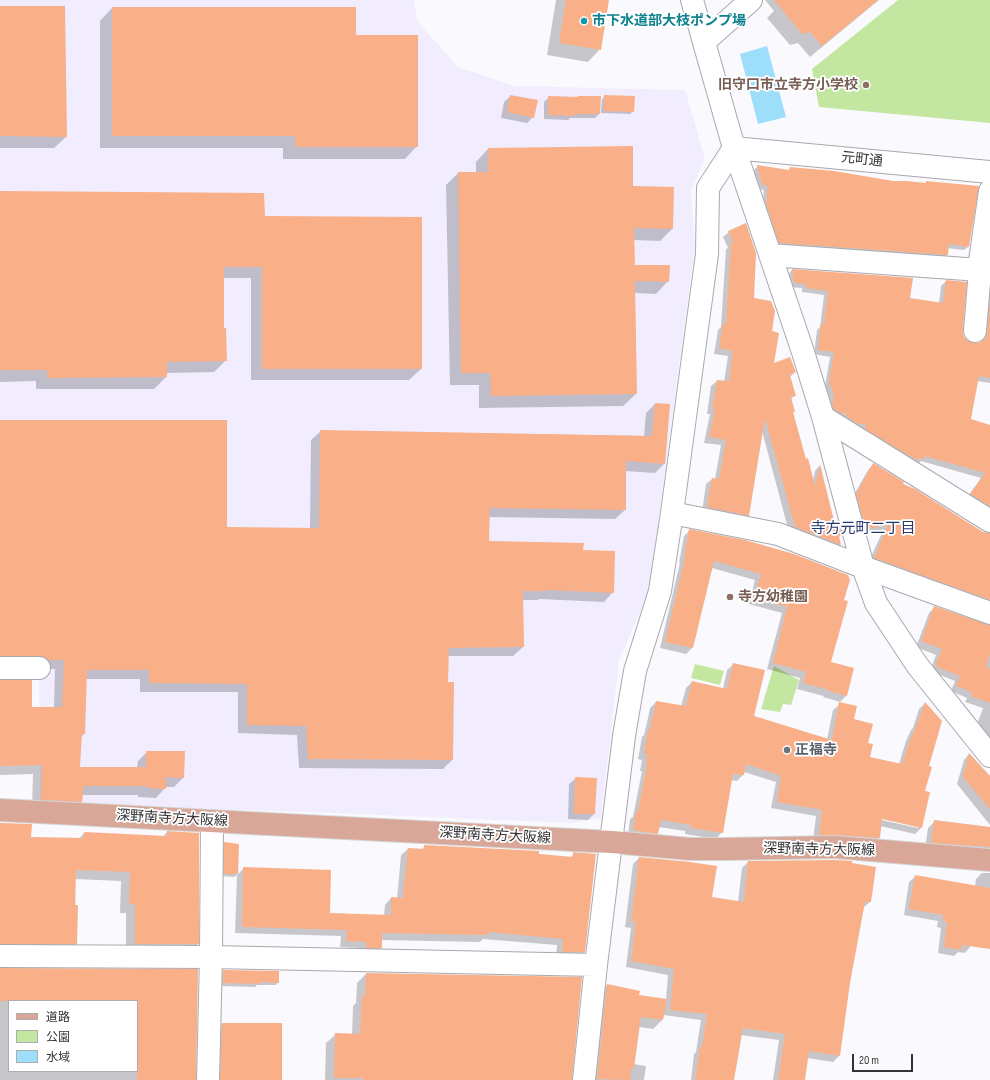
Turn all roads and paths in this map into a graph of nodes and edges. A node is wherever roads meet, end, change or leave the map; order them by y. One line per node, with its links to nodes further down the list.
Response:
1 (692, 0): 3 (street)
2 (751, 0): 3 (street)
3 (704, 42): 4 (street)
4 (734, 148): 5 (street, 元町通); 7 (street); 11 (street)
5 (990, 172)
6 (990, 191): 8 (street)
7 (770, 255): 8 (street); 10 (street)
8 (983, 264): 9 (street)
9 (975, 331)
10 (823, 417): 12 (street); 13 (street)
11 (672, 513): 13 (street); 20 (street)
12 (990, 521)
13 (863, 567): 14 (street); 17 (street)
14 (990, 614)
15 (0, 668): 16 (street)
16 (38, 668)
17 (990, 756)
18 (0, 810): 19 (main road, 深野南寺方大阪線)
19 (212, 821): 20 (main road, 深野南寺方大阪線); 23 (street)
20 (612, 842): 21 (main road, 深野南寺方大阪線); 24 (street)
21 (990, 860)
22 (0, 956): 23 (street)
23 (211, 957): 24 (street); 25 (street)
24 (596, 965): 26 (street)
25 (208, 1080)
26 (584, 1080)

